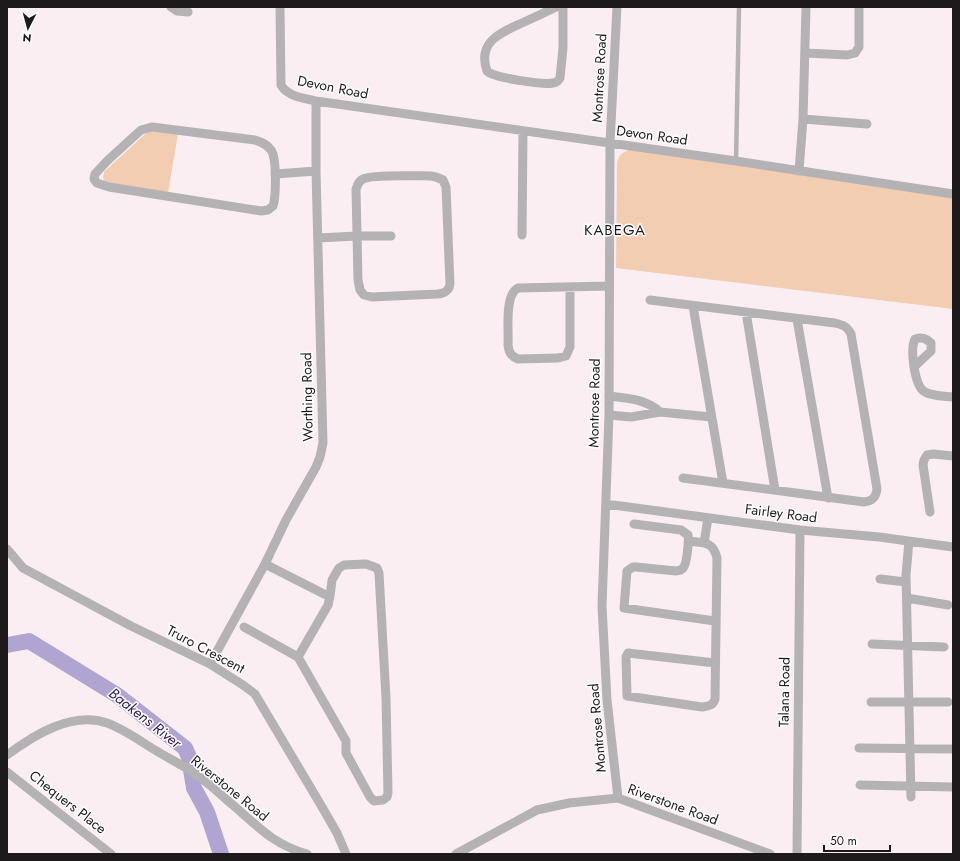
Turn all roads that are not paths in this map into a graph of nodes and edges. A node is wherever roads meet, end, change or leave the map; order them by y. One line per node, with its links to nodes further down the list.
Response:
1 (171, 7): 9 (street)
2 (280, 7): 11 (street, Devon Road)
3 (556, 7): 4 (street)
4 (563, 7)
5 (616, 7): 15 (street, Montrose Road)
6 (739, 7): 16 (lane)
7 (806, 7): 10 (street)
8 (859, 7): 10 (street)
9 (188, 12)
10 (805, 53): 12 (street)
11 (316, 101): 14 (street, Devon Road); 17 (street, Worthing Road)
12 (803, 119): 13 (street); 18 (street)
13 (867, 124)
14 (523, 131): 15 (street, Devon Road); 21 (street)
15 (610, 143): 16 (street, Devon Road); 25 (street, Montrose Road)
16 (736, 161): 18 (street, Devon Road)
17 (316, 171): 19 (street); 24 (street, Worthing Road)
18 (799, 171): 20 (street, Devon Road)
19 (275, 174): 19 (street)
20 (953, 194)
21 (522, 235)
22 (357, 236): 22 (street); 23 (street); 24 (street)
23 (391, 236)
24 (318, 238): 52 (street, Worthing Road)
25 (609, 286): 26 (street); 32 (street, Montrose Road)
26 (570, 287): 26 (street)
27 (650, 300): 28 (street)
28 (693, 306): 29 (street); 36 (street)
29 (746, 312): 30 (street); 40 (street)
30 (797, 319): 41 (street); 41 (street)
31 (914, 366): 33 (street)
32 (609, 396): 34 (street); 35 (street, Montrose Road)
33 (953, 397)
34 (660, 412): 35 (street); 36 (street)
35 (609, 415): 42 (street, Montrose Road)
36 (711, 417): 39 (street)
37 (953, 456): 43 (street)
38 (683, 478): 39 (street)
39 (723, 483): 40 (street)
40 (775, 490): 41 (street)
41 (828, 498)
42 (606, 504): 44 (street, Fairley Road); 78 (street, Montrose Road)
43 (930, 512)
44 (708, 518): 46 (street, Fairley Road); 49 (street)
45 (634, 524): 48 (street)
46 (800, 530): 47 (street, Fairley Road); 84 (street, Talana Road)
47 (909, 541): 50 (street, Fairley Road); 54 (street)
48 (689, 542): 49 (street); 58 (street)
49 (704, 543): 58 (street)
50 (953, 548)
51 (7, 549): 65 (street, Truro Crescent)
52 (266, 564): 55 (street); 65 (street, Worthing Road)
53 (880, 579): 54 (street)
54 (906, 582): 56 (street)
55 (330, 596): 63 (street); 63 (street)
56 (907, 598): 57 (street); 61 (street)
57 (948, 605)
58 (715, 621): 64 (street)
59 (244, 627): 63 (street)
60 (872, 644): 61 (street)
61 (908, 646): 62 (street); 67 (street)
62 (944, 647)
63 (298, 657)
64 (715, 663): 64 (street)
65 (210, 664): 81 (street, Truro Crescent)
66 (872, 702): 67 (street)
67 (909, 702): 68 (street); 70 (street)
68 (948, 702)
69 (859, 748): 70 (street)
70 (910, 749): 71 (street); 75 (street)
71 (953, 749)
72 (7, 755): 80 (street, Riverstone Road)
73 (7, 772): 79 (street, Chequers Place)
74 (860, 784): 75 (street)
75 (911, 786): 76 (street); 77 (street)
76 (953, 787)
77 (911, 797)
78 (618, 798): 82 (street, Riverstone Road); 83 (street, Riverstone Road)
79 (111, 854)
80 (307, 854)
81 (346, 854)
82 (456, 854)
83 (770, 854)
84 (796, 854)

